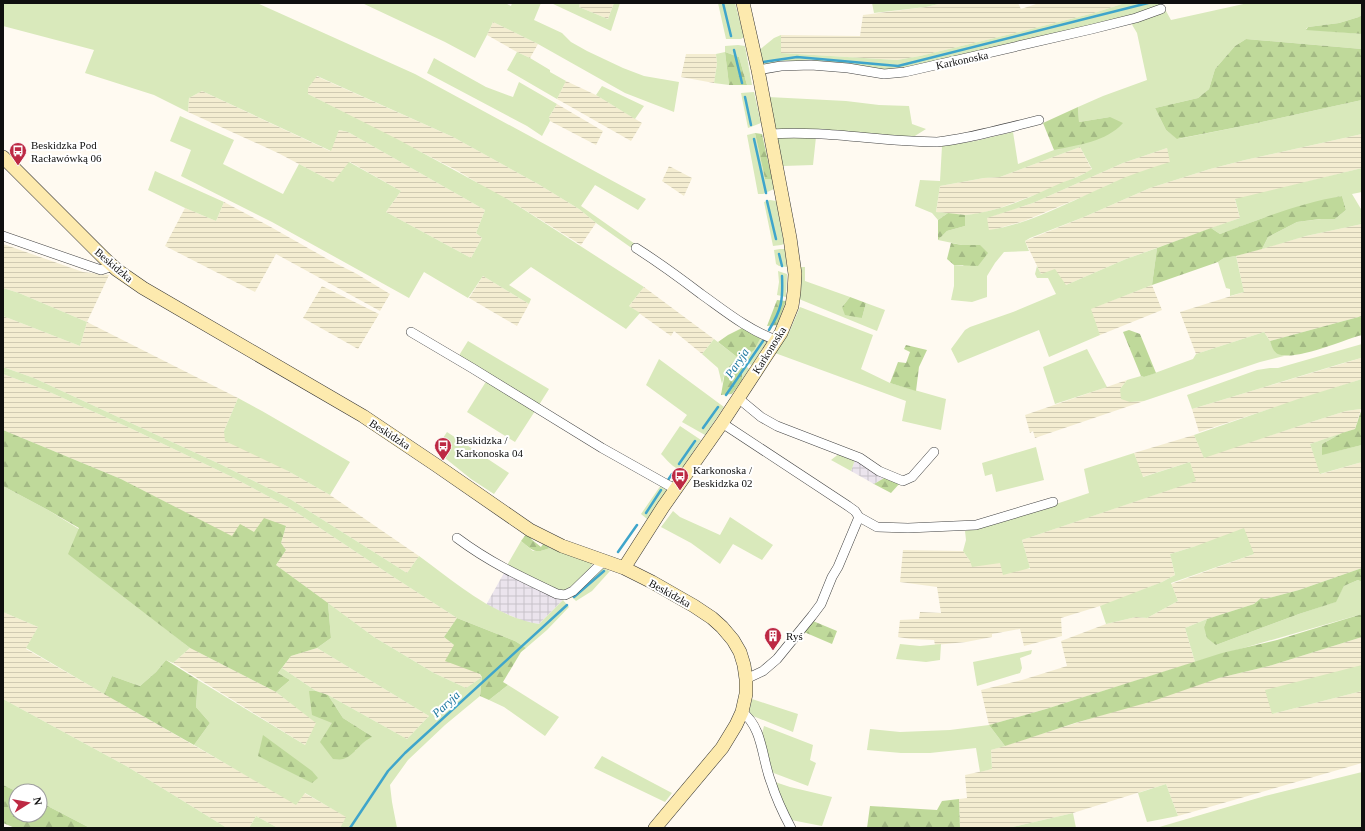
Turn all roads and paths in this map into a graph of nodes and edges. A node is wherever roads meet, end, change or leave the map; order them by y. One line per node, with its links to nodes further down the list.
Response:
1 (743, 3): 3 (street, Karkonoska)
2 (1161, 9): 3 (street, Karkonoska)
3 (758, 70): 5 (street, Karkonoska)
4 (1039, 120): 5 (street)
5 (770, 134): 11 (street, Karkonoska)
6 (3, 158): 9 (street, Beskidzka)
7 (3, 236): 9 (street)
8 (636, 248): 11 (street)
9 (113, 266): 19 (street, Beskidzka)
10 (411, 332): 15 (street)
11 (776, 340): 12 (street, Karkonoska)
12 (738, 398): 13 (street, Karkonoska); 14 (street)
13 (722, 423): 15 (street, Karkonoska); 17 (street)
14 (934, 452)
15 (675, 490): 20 (street, Karkonoska)
16 (1053, 502): 17 (street)
17 (860, 517): 21 (street)
18 (457, 538): 19 (street)
19 (604, 561): 20 (street, Beskidzka)
20 (624, 568): 21 (street, Beskidzka)
21 (746, 680): 22 (street, Beskidzka)
22 (742, 712): 23 (street, Beskidzka); 24 (street)
23 (655, 828)
24 (791, 828)

